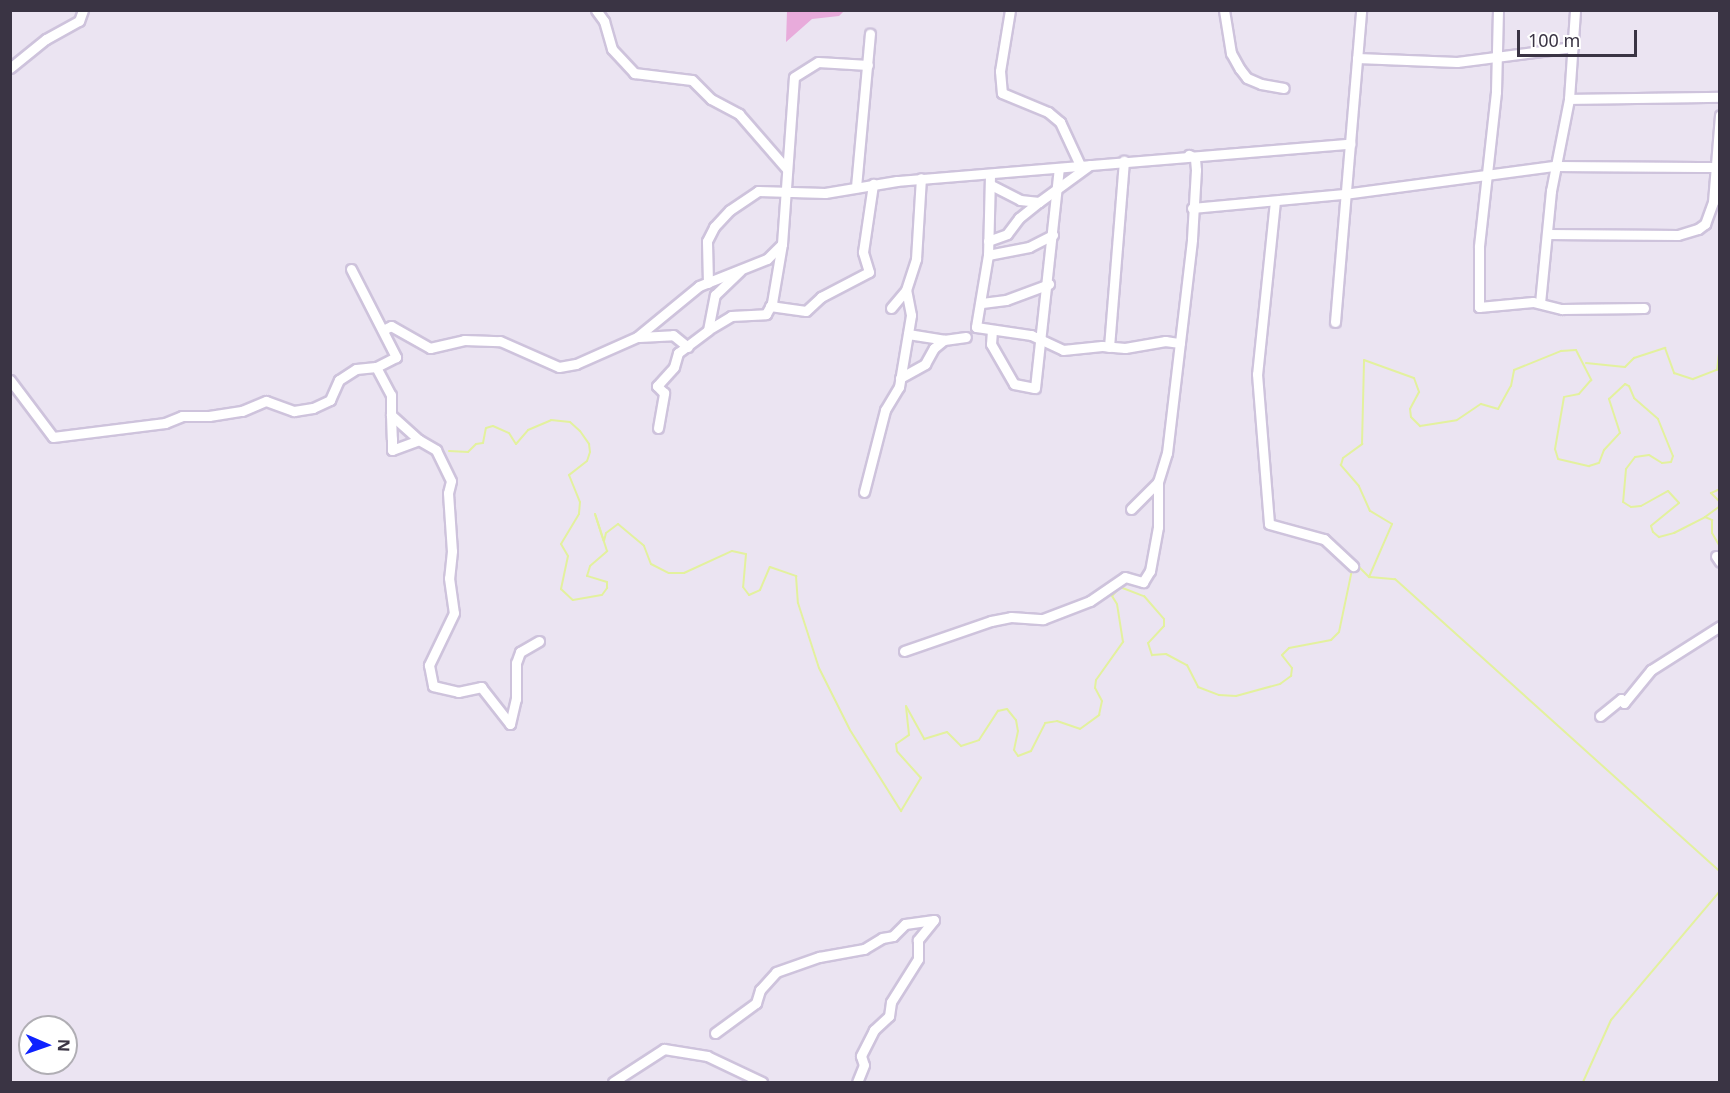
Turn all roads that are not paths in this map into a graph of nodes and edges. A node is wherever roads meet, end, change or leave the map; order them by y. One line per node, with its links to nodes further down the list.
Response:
1 (83, 10): 13 (street)
2 (596, 10): 25 (street)
3 (1010, 10): 22 (street)
4 (1224, 10): 14 (street)
5 (1362, 10): 10 (street)
6 (1498, 10): 11 (street)
7 (1575, 10): 9 (street)
8 (870, 34): 12 (street)
9 (1574, 47): 11 (street); 16 (street)
10 (1357, 58): 11 (street); 18 (street)
11 (1497, 58): 27 (street)
12 (868, 65): 25 (street); 31 (street)
13 (10, 68)
14 (1284, 88)
15 (1719, 97): 16 (street)
16 (1569, 99): 23 (street)
17 (1719, 115): 24 (street)
18 (1350, 144): 19 (street); 34 (street)
19 (1189, 155): 20 (street); 37 (street)
20 (1124, 162): 21 (street); 64 (street)
21 (1092, 164): 22 (street); 32 (street)
22 (1080, 165): 26 (street)
23 (1555, 166): 24 (street); 27 (street); 38 (street)
24 (1713, 167): 38 (street)
25 (786, 168): 33 (street)
26 (1059, 168): 29 (street); 32 (street)
27 (1486, 173): 34 (street); 49 (street)
28 (921, 178): 29 (street); 30 (street); 47 (street)
29 (990, 180): 36 (street); 40 (street)
30 (873, 184): 31 (street); 50 (street)
31 (856, 187): 33 (street)
32 (1058, 189): 36 (street); 39 (street)
33 (785, 190): 41 (street); 45 (street)
34 (1344, 194): 35 (street); 53 (street)
35 (1275, 201): 37 (street); 74 (street)
36 (1039, 202): 40 (street)
37 (1192, 208): 62 (street)
38 (1547, 234): 49 (street)
39 (1053, 235): 42 (street); 46 (street)
40 (988, 241): 42 (street)
41 (783, 244): 44 (street); 50 (street)
42 (988, 255): 48 (street)
43 (351, 269): 54 (street)
44 (740, 271): 45 (street); 55 (street)
45 (708, 283): 58 (street)
46 (1049, 284): 48 (street); 60 (street)
47 (906, 290): 51 (street); 57 (street)
48 (982, 303): 56 (street)
49 (1540, 303): 52 (street)
50 (770, 306): 55 (street)
51 (891, 308)
52 (1644, 308)
53 (1335, 322)
54 (383, 330): 58 (street); 65 (street)
55 (708, 330): 63 (street)
56 (992, 330): 60 (street); 60 (street)
57 (908, 334): 61 (street); 66 (street)
58 (637, 337): 63 (street)
59 (966, 337): 61 (street)
60 (1043, 339): 64 (street)
61 (944, 340): 66 (street)
62 (1180, 343): 64 (street); 71 (street)
63 (688, 347): 69 (street)
64 (1108, 347)
65 (376, 368): 67 (street); 68 (street)
66 (900, 378): 72 (street)
67 (10, 380)
68 (391, 415): 70 (street); 70 (street)
69 (658, 428)
70 (419, 440): 76 (street)
71 (1158, 482): 73 (street); 77 (street)
72 (864, 492)
73 (1131, 509)
74 (1353, 566)
75 (1719, 626): 78 (street)
76 (539, 641)
77 (904, 651)
78 (1600, 716)
79 (715, 1033): 82 (street)
80 (613, 1083): 81 (street)
81 (762, 1083)
82 (857, 1083)

